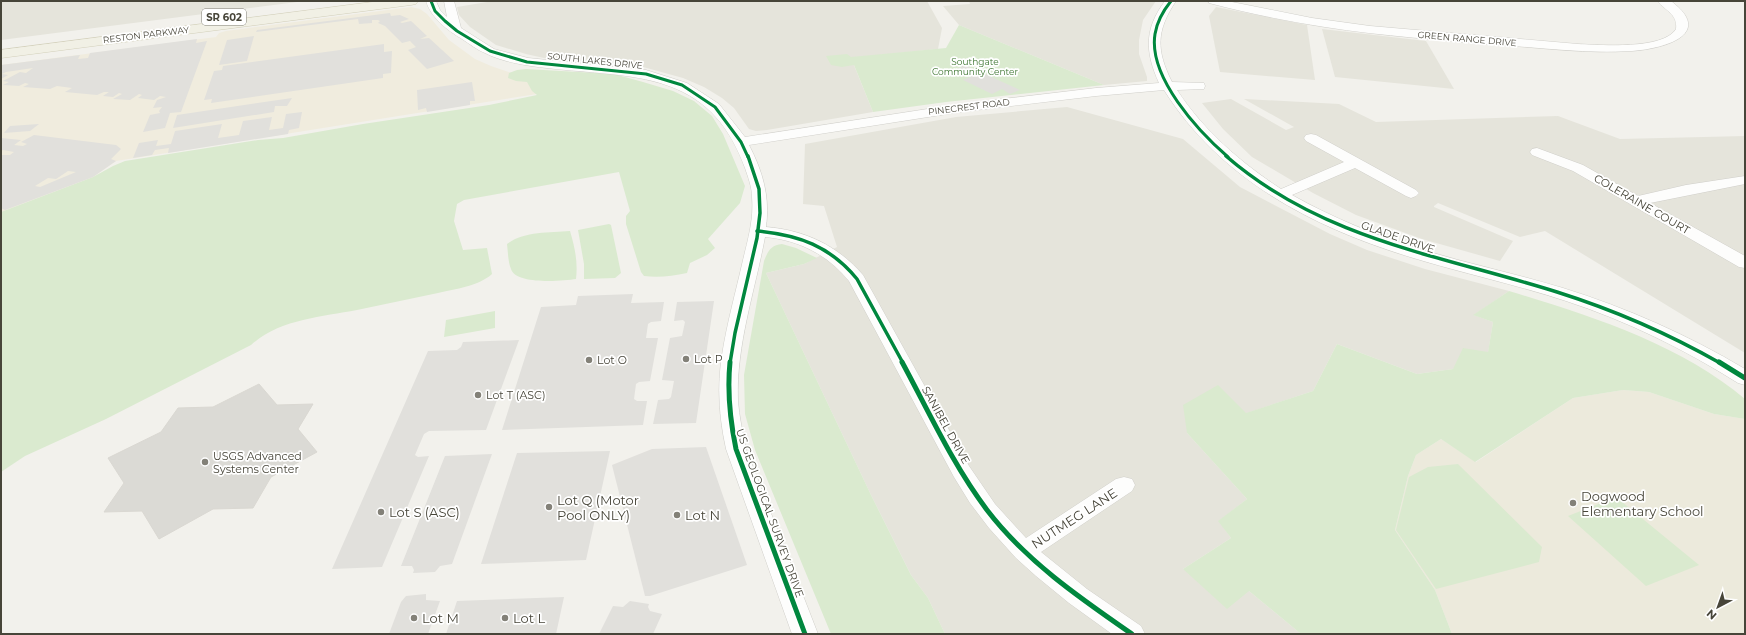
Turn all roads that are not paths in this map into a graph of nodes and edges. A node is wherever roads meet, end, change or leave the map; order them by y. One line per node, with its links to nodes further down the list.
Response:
1 (354, 1): 9 (main road, RESTON PARKWAY / SR 602)
2 (411, 1): 10 (main road, RESTON PARKWAY / SR 602)
3 (431, 1): 8 (street, SOUTH LAKES DRIVE)
4 (449, 1): 8 (street)
5 (1171, 1): 11 (street, GLADE DRIVE)
6 (1213, 1): 7 (street, GREEN RANGE DRIVE)
7 (1663, 1)
8 (456, 30): 14 (street, SOUTH LAKES DRIVE)
9 (1, 45)
10 (1, 54)
11 (1167, 85): 12 (street, PINECREST ROAD); 14 (street, PINECREST ROAD); 19 (street, GLADE DRIVE)
12 (1199, 86)
13 (1311, 138): 16 (street)
14 (741, 142): 21 (street, SOUTH LAKES DRIVE)
15 (1537, 152): 20 (street, COLERAINE COURT)
16 (1355, 163): 18 (street); 19 (street)
17 (1745, 180): 20 (street)
18 (1411, 193)
19 (1280, 194): 23 (street, GLADE DRIVE)
20 (1637, 202): 22 (street, COLERAINE COURT)
21 (757, 231): 25 (street, SANIBEL DRIVE); 26 (street, US GEOLOGICAL SURVEY DRIVE)
22 (1745, 262)
23 (1745, 378)
24 (1124, 485): 25 (street, NUTMEG LANE)
25 (1024, 551): 27 (street, SANIBEL DRIVE)
26 (804, 634)
27 (1132, 634)

